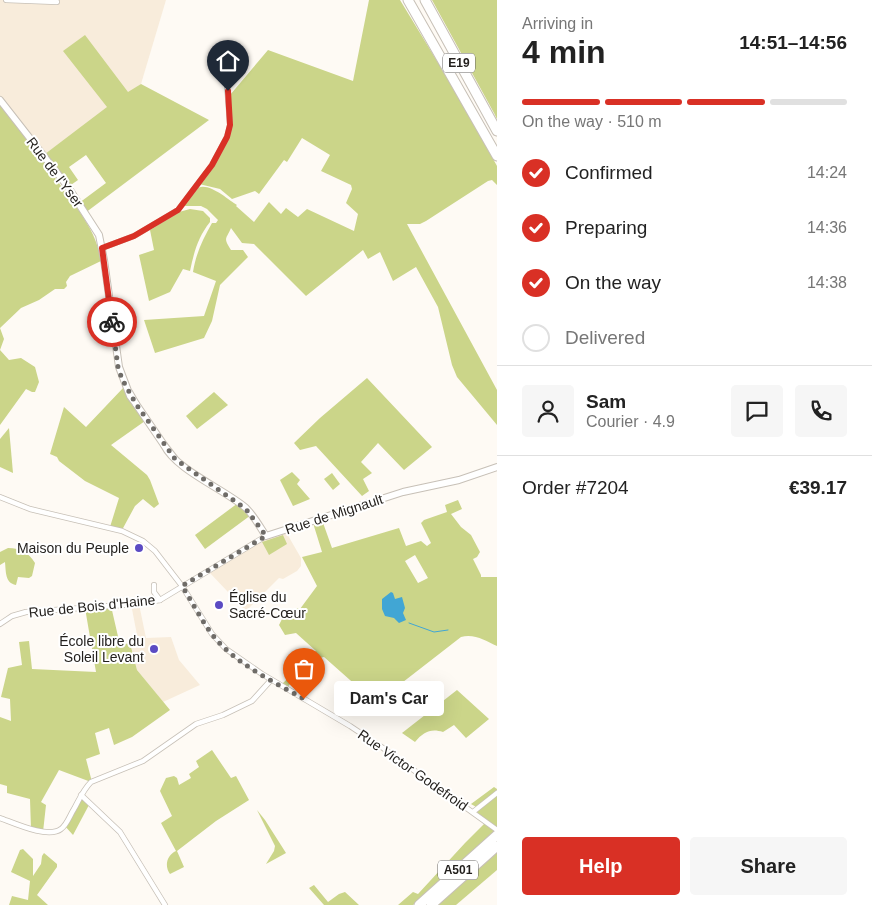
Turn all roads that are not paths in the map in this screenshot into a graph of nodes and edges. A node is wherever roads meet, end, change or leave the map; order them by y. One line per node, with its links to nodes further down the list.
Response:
1 (6, 0): 4 (street)
2 (408, 0): 8 (highway, E19)
3 (425, 1): 7 (highway, E19)
4 (57, 2)
5 (230, 65): 9 (street)
6 (0, 100): 9 (street, Rue de l'Yser)
7 (497, 131)
8 (497, 156)
9 (102, 248): 12 (street, Rue de l'Yser)
10 (497, 467): 12 (street, Rue de Mignault)
11 (0, 497): 14 (street, Rue Victor Godefroid)
12 (266, 536): 14 (street, Rue de Mignault)
13 (154, 585): 15 (street)
14 (182, 586): 15 (street, Rue de Bois d'Haine); 17 (street, Rue Victor Godefroid)
15 (160, 600): 16 (street, Rue de Bois d'Haine)
16 (0, 624)
17 (271, 680): 19 (street); 20 (street, Rue Victor Godefroid)
18 (497, 793): 20 (street)
19 (81, 795): 21 (street); 25 (street)
20 (473, 812): 22 (street, Rue Victor Godefroid)
21 (0, 818)
22 (497, 830)
23 (497, 835): 26 (highway, A501)
24 (497, 846): 27 (highway, A501)
25 (165, 905)
26 (419, 905)
27 (431, 905)

